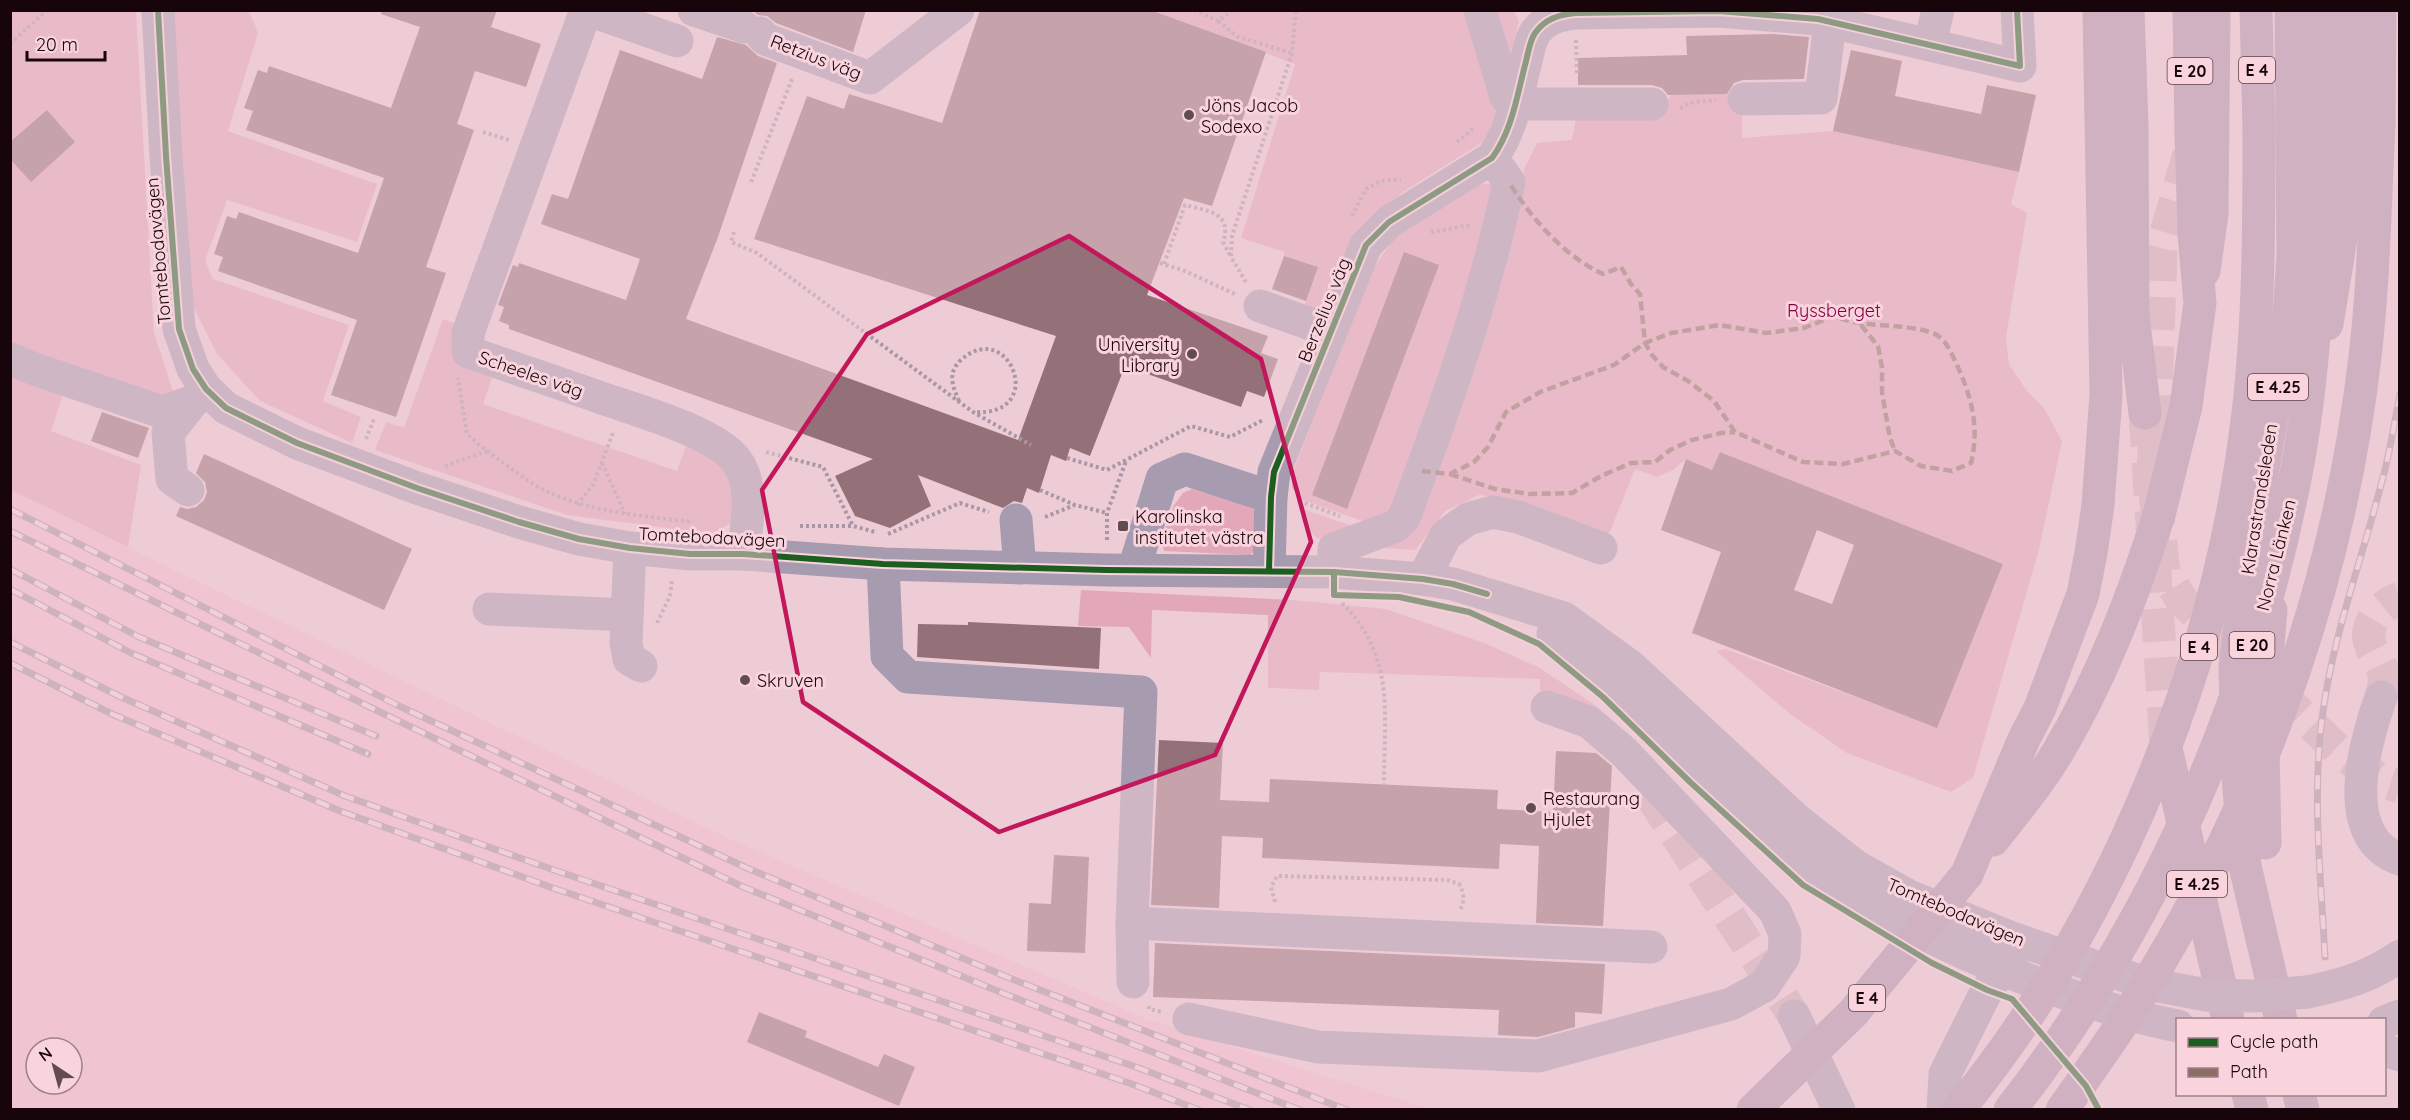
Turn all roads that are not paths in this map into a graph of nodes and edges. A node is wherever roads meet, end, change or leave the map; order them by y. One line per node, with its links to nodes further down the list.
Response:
1 (158, 10): 32 (street, Tomtebodavägen)
2 (587, 10): 21 (street); 38 (street, Scheeles väg)
3 (694, 10): 4 (street, Retzius väg)
4 (958, 10)
5 (1480, 10): 23 (street)
6 (1938, 10): 22 (street)
7 (2017, 10): 22 (street)
8 (2099, 10): 52 (highway)
9 (2128, 10): 10 (highway)
10 (2148, 10)
11 (2189, 10): 26 (highway, E 20)
12 (2214, 10): 26 (highway, E 4)
13 (2256, 10): 71 (highway, E 4, bridge)
14 (2291, 10): 55 (highway, Klarastrandsleden / E 4.25)
15 (2322, 10): 72 (highway, Norra Länken / E 20, bridge)
16 (2352, 10): 55 (highway)
17 (2379, 10): 73 (highway, bridge)
18 (1719, 11): 19 (street); 20 (street)
19 (1569, 14): 23 (street)
20 (1823, 17): 22 (street); 24 (street)
21 (677, 41)
22 (1930, 43)
23 (1516, 100): 25 (street); 27 (street)
24 (1732, 100)
25 (1652, 104)
26 (2202, 131): 28 (highway, E 20, bridge)
27 (1492, 158): 30 (street, Berzelius väg); 44 (street)
28 (2200, 303): 52 (highway, E 4, bridge)
29 (1260, 306): 30 (street)
30 (1330, 331): 34 (street, Berzelius väg)
31 (10, 358): 32 (street)
32 (199, 396): 33 (street); 36 (street, Tomtebodavägen)
33 (188, 490)
34 (1288, 496): 41 (street); 42 (street, Berzelius väg)
35 (1016, 520): 40 (street)
36 (630, 548): 38 (street, Tomtebodavägen); 46 (street)
37 (1601, 548): 43 (street)
38 (742, 554): 39 (street, Tomtebodavägen)
39 (883, 564): 40 (street, Tomtebodavägen); 53 (street)
40 (1020, 568): 41 (street, Tomtebodavägen)
41 (1134, 569): 42 (street, Tomtebodavägen)
42 (1269, 571): 44 (street, Tomtebodavägen)
43 (1424, 579): 44 (street, Tomtebodavägen); 54 (street, Tomtebodavägen)
44 (1334, 584)
45 (489, 609): 46 (street)
46 (627, 615): 47 (street)
47 (641, 666)
48 (2381, 698): 51 (street)
49 (1547, 707): 65 (street)
50 (2166, 748): 63 (highway, E 4.25)
51 (2400, 859)
52 (1966, 873): 68 (highway, E 4, bridge)
53 (1132, 923): 57 (street); 60 (street)
54 (1958, 934): 56 (street, Tomtebodavägen); 59 (street, Tomtebodavägen)
55 (2263, 938): 64 (highway, Klarastrandsleden / E 4.25)
56 (2017, 940): 58 (street, Tomtebodavägen, bridge); 59 (street)
57 (1651, 947)
58 (2400, 956)
59 (1996, 968): 67 (street, Tomtebodavägen); 70 (street)
60 (1133, 982)
61 (1794, 1016): 69 (street)
62 (2400, 1016): 66 (street)
63 (2228, 1018)
64 (2281, 1018)
65 (1189, 1019)
66 (2386, 1022)
67 (2176, 1026)
68 (1753, 1110)
69 (1839, 1110)
70 (1943, 1110)
71 (1958, 1110)
72 (2010, 1110)
73 (2062, 1110)

